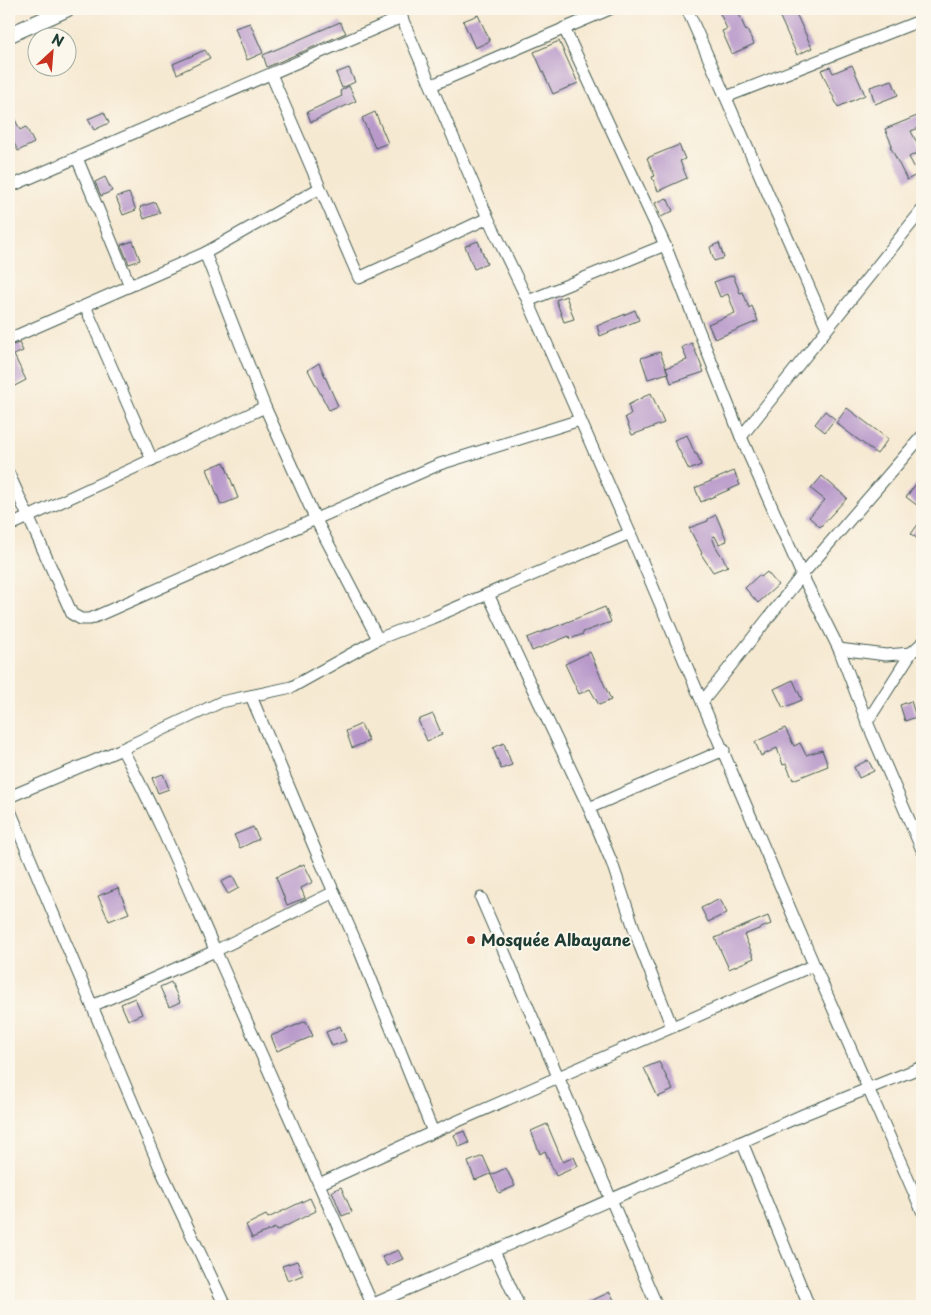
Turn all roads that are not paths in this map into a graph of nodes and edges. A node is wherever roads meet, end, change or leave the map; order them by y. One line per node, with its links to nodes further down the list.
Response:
1 (67, 9): 7 (street)
2 (610, 9): 6 (street)
3 (687, 9): 10 (street)
4 (400, 13): 8 (street); 9 (street)
5 (922, 20): 10 (street)
6 (564, 28): 9 (street); 16 (street)
7 (9, 35)
8 (271, 74): 11 (street); 13 (street)
9 (432, 85): 15 (street)
10 (726, 97): 21 (street)
11 (78, 158): 12 (street); 18 (street)
12 (9, 188)
13 (320, 188): 15 (street); 17 (street)
14 (922, 210): 21 (street)
15 (488, 218): 19 (street)
16 (665, 245): 19 (street); 26 (street)
17 (205, 253): 18 (street); 23 (street)
18 (130, 286): 20 (street)
19 (528, 301): 24 (street)
20 (85, 306): 22 (street); 27 (street)
21 (827, 328): 26 (street)
22 (9, 339)
23 (265, 407): 27 (street); 30 (street)
24 (580, 420): 30 (street); 32 (street)
25 (922, 436): 33 (street)
26 (741, 437): 33 (street)
27 (152, 460): 29 (street)
28 (9, 474): 29 (street)
29 (28, 518): 30 (street); 31 (street)
30 (315, 518): 35 (street)
31 (9, 526)
32 (630, 533): 34 (street); 40 (street)
33 (802, 575): 37 (street); 40 (street)
34 (488, 594): 35 (street); 46 (street)
35 (378, 639): 39 (street)
36 (922, 643): 38 (street)
37 (839, 649): 38 (street); 41 (street)
38 (911, 653): 41 (street)
39 (251, 696): 42 (street); 48 (street)
40 (703, 702): 43 (street)
41 (868, 722): 47 (street)
42 (122, 749): 44 (street); 50 (street)
43 (724, 750): 46 (street); 51 (street)
44 (9, 797)
45 (9, 808): 52 (street)
46 (589, 808): 53 (street)
47 (922, 850)
48 (334, 892): 50 (street); 57 (street)
49 (481, 898): 55 (street)
50 (215, 951): 52 (street); 59 (street)
51 (814, 965): 53 (street); 56 (street)
52 (92, 1006): 63 (street)
53 (672, 1027): 55 (street)
54 (922, 1067): 56 (street)
55 (559, 1077): 57 (street); 60 (street)
56 (868, 1088): 58 (street); 61 (street)
57 (433, 1132): 59 (street)
58 (742, 1142): 60 (street); 67 (street)
59 (320, 1184): 64 (street)
60 (611, 1200): 62 (street); 66 (street)
61 (922, 1211)
62 (494, 1251): 64 (street); 65 (street)
63 (225, 1306)
64 (371, 1306)
65 (519, 1306)
66 (657, 1306)
67 (809, 1306)

